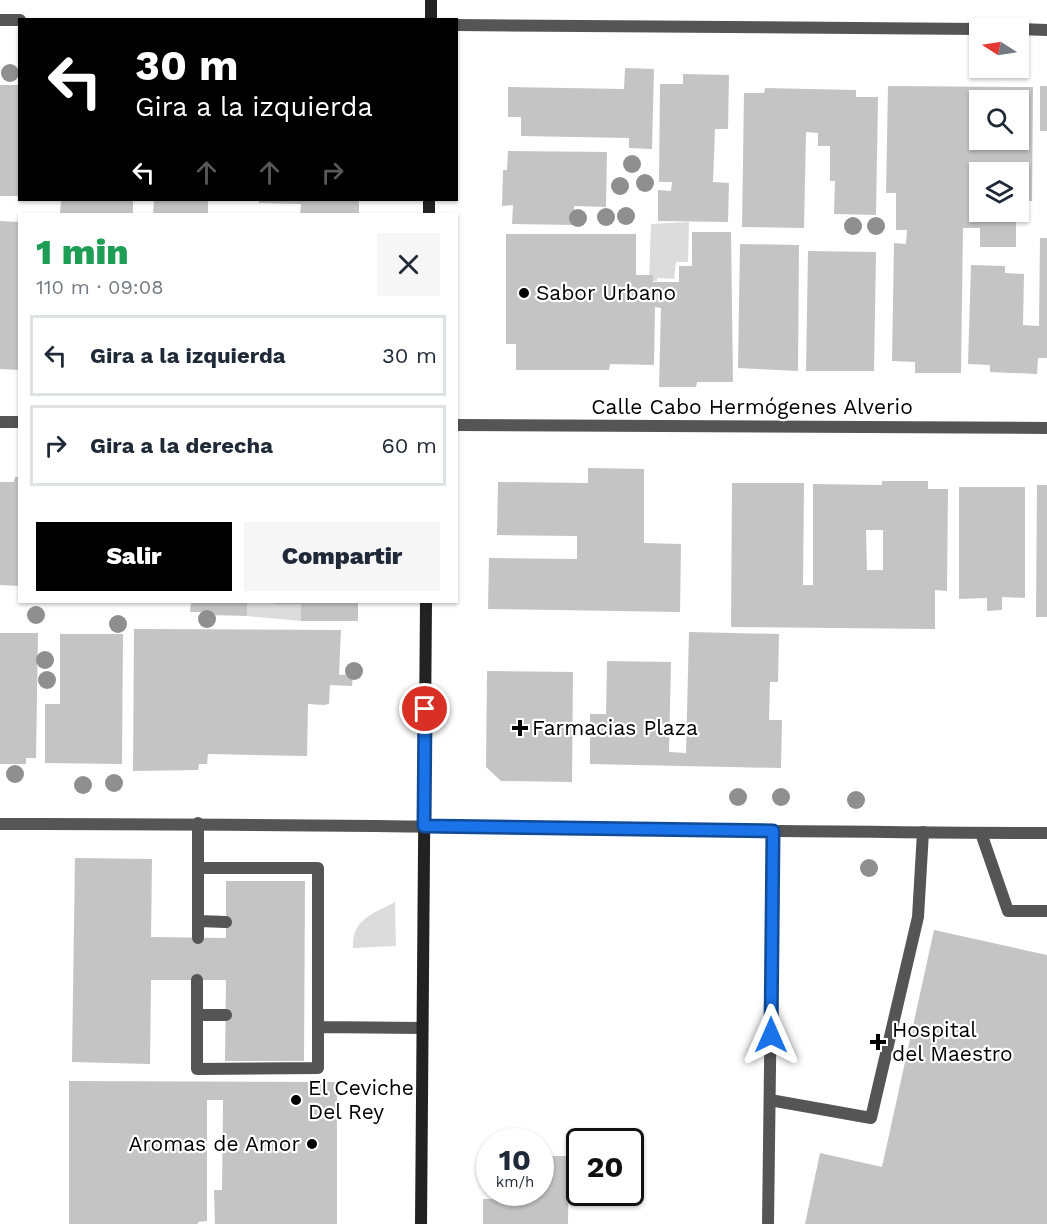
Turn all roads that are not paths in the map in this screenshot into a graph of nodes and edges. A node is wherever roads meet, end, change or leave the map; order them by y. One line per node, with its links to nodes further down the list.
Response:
1 (431, 0): 2 (street)
2 (431, 18)
3 (0, 20): 4 (street)
4 (18, 20)
5 (458, 25): 6 (street)
6 (969, 29)
7 (1029, 29): 8 (street)
8 (1047, 30)
9 (0, 422): 10 (street)
10 (18, 422)
11 (458, 425): 12 (street, Calle Cabo Hermógenes Alverio)
12 (1047, 428)
13 (426, 603): 16 (street)
14 (0, 824): 15 (street)
15 (198, 824): 16 (street); 21 (street)
16 (424, 826): 17 (street); 30 (street)
17 (773, 831): 18 (street); 31 (street)
18 (923, 832): 19 (street); 31 (street)
19 (981, 832): 20 (street); 22 (street)
20 (1047, 833)
21 (198, 868): 23 (street); 29 (street)
22 (1047, 911)
23 (198, 921): 24 (street); 25 (street)
24 (226, 922)
25 (198, 938)
26 (197, 980): 27 (street)
27 (197, 1015): 28 (street); 29 (street)
28 (226, 1015)
29 (313, 1019): 30 (street)
30 (422, 1028): 32 (street)
31 (770, 1100): 33 (street)
32 (420, 1224)
33 (768, 1224)

